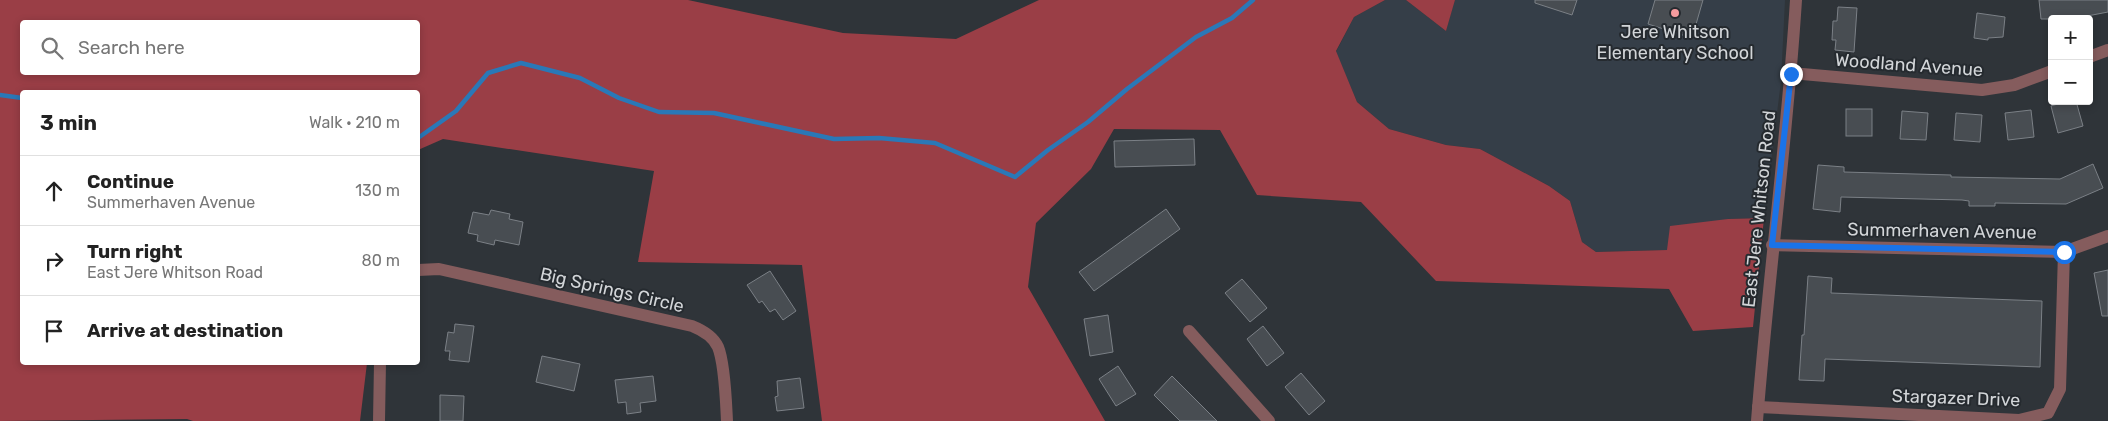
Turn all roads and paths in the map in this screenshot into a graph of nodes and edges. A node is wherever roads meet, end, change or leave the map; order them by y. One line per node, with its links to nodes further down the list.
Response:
1 (1796, 0): 5 (street, East Jere Whitson Road)
2 (2108, 50): 3 (street)
3 (2093, 56)
4 (2048, 72): 5 (street, Woodland Avenue)
5 (1791, 74): 7 (street, East Jere Whitson Road)
6 (2108, 236): 8 (street, Summerhaven Avenue)
7 (1772, 245): 8 (street, Summerhaven Avenue); 12 (street, East Jere Whitson Road)
8 (2064, 252): 12 (street, Stargazer Drive)
9 (420, 270): 14 (street, Big Springs Circle)
10 (1189, 331): 15 (street)
11 (380, 365): 13 (street)
12 (1758, 407): 16 (street, East Jere Whitson Road)
13 (379, 421)
14 (727, 421)
15 (1269, 421)
16 (1756, 421)

